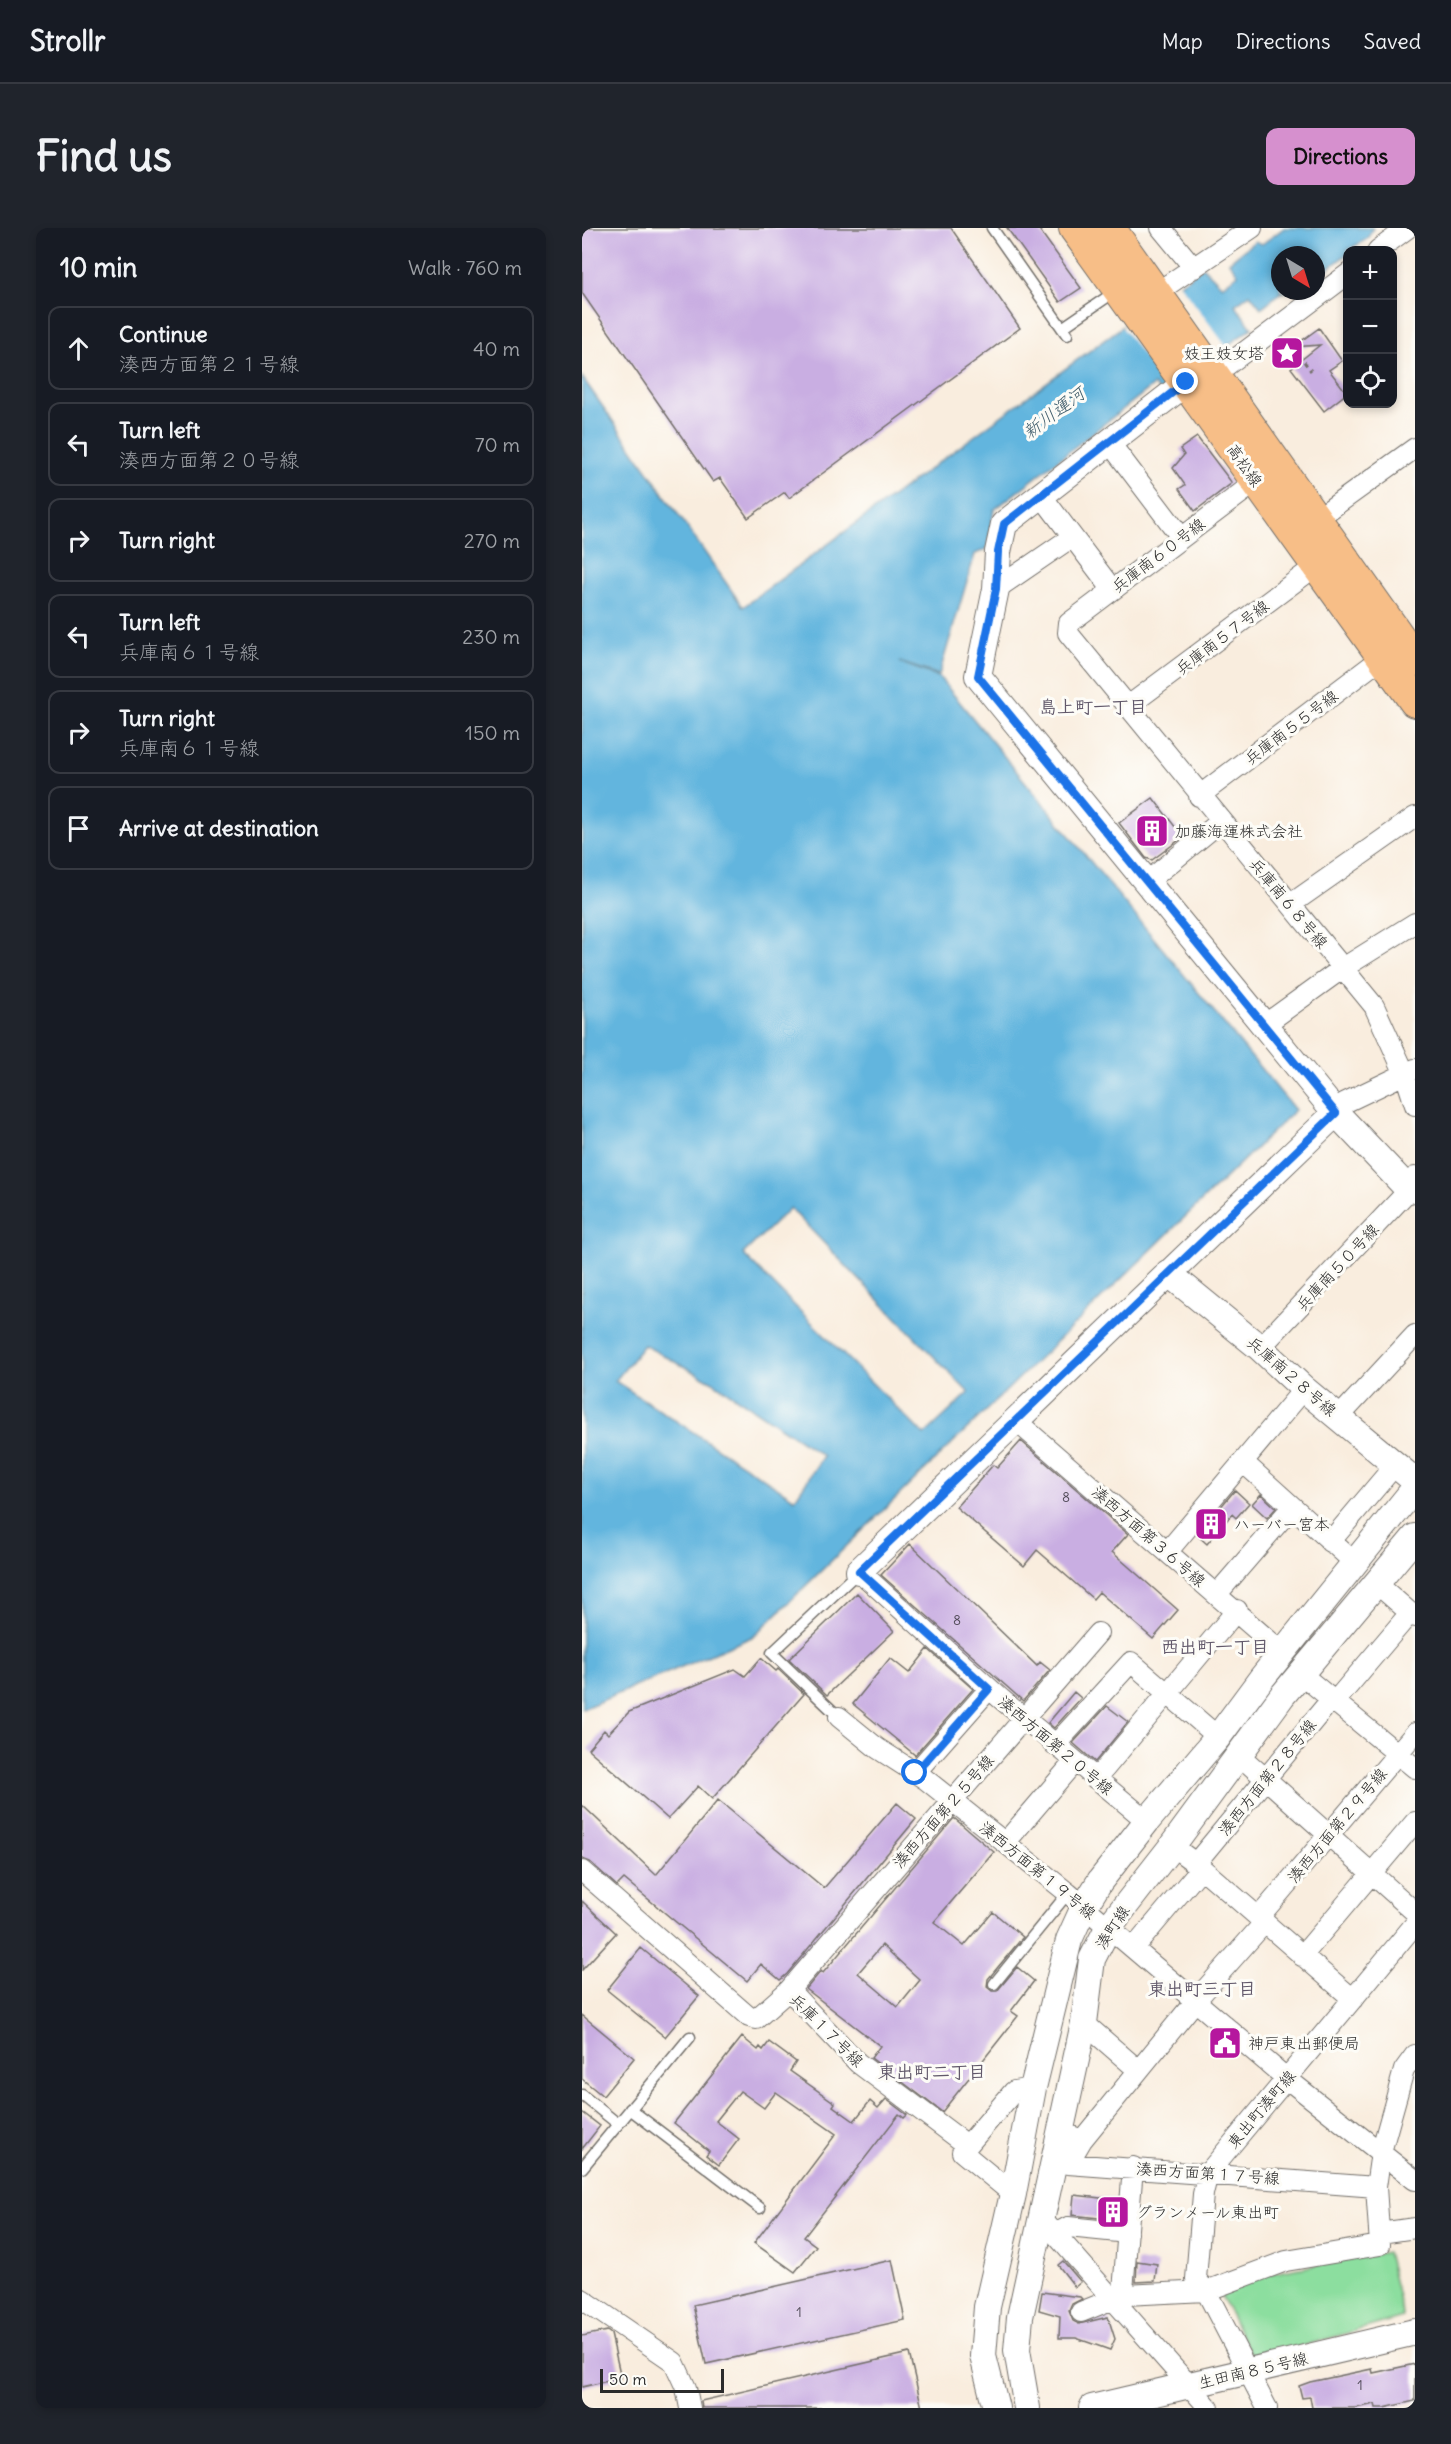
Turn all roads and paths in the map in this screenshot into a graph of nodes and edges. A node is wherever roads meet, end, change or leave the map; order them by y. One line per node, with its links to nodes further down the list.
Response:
1 (992, 228): 10 (lane)
2 (1075, 228): 10 (main road, 高松線)
3 (1109, 228): 11 (main road, 高松線)
4 (1161, 228): 8 (street)
5 (1252, 228): 8 (street)
6 (1408, 228): 7 (street)
7 (1383, 246)
8 (1194, 268): 11 (street)
9 (1343, 277): 12 (street)
10 (1119, 289): 11 (main road, 高松線)
11 (1151, 303): 14 (main road, 高松線)
12 (1277, 327): 13 (path); 14 (street)
13 (1311, 370)
14 (1197, 374): 15 (street); 17 (main road, 高松線); 19 (main road, 高松線)
15 (1109, 442): 18 (street); 21 (street)
16 (1415, 448): 19 (street)
17 (1257, 481): 21 (street, 兵庫南６０号線); 22 (main road, 高松線)
18 (1041, 495): 20 (street); 23 (street)
19 (1316, 520): 26 (main road, 高松線)
20 (1072, 537): 23 (street); 24 (street)
21 (1181, 537): 24 (street, 兵庫南６０号線)
22 (1316, 566): 26 (main road, 高松線); 28 (street, 兵庫南５７号線)
23 (996, 589): 32 (street)
24 (1112, 590): 25 (street, 兵庫南６０号線)
25 (1068, 633): 28 (street, 兵庫南６８号線)
26 (1405, 653): 27 (main road, 高松線); 29 (street, 兵庫南５５号線)
27 (1415, 701)
28 (1127, 707): 29 (street, 兵庫南６８号線)
29 (1199, 796): 31 (street, 兵庫南６８号線)
30 (1415, 817): 33 (street)
31 (1220, 822): 32 (street); 33 (street, 兵庫南６８号線)
32 (1147, 882): 36 (street)
33 (1291, 904): 35 (street, 兵庫南６８号線)
34 (1415, 923): 35 (street)
35 (1343, 968): 36 (street); 37 (street, 兵庫南６８号線)
36 (1264, 1025): 39 (street)
37 (1410, 1071): 38 (street, 兵庫南６８号線); 39 (street)
38 (1415, 1105)
39 (1336, 1113): 40 (street); 41 (street)
40 (1413, 1189): 43 (street, 兵庫南５０号線)
41 (1168, 1273): 43 (street, 兵庫南２８号線); 46 (street)
42 (1415, 1335): 45 (street)
43 (1260, 1348): 44 (street, 兵庫南２８号線)
44 (1304, 1389): 45 (street, 兵庫南２８号線); 47 (street)
45 (1339, 1417): 48 (street, 兵庫南２８号線)
46 (1015, 1420): 55 (street, 湊西方面第３６号線); 57 (street)
47 (1243, 1462): 51 (street); 55 (street)
48 (1395, 1466): 49 (street, 兵庫南２８号線); 54 (street)
49 (1415, 1481)
50 (1415, 1490): 56 (street, 湊町線); 62 (street, 湊町線)
51 (1292, 1506): 54 (street); 59 (street)
52 (1415, 1514): 62 (street, 湊町線)
53 (1415, 1537): 58 (street, 湊町線)
54 (1330, 1542): 56 (street)
55 (1168, 1551): 59 (street, 湊西方面第３６号線)
56 (1354, 1562): 64 (street, 湊町線)
57 (859, 1571): 66 (street, 湊西方面第２０号線); 69 (lane, 湊西方面第１９号線)
58 (1376, 1583): 61 (street); 65 (street, 湊町線)
59 (1217, 1594): 60 (street, 湊西方面第３６号線)
60 (1237, 1610): 64 (street, 湊西方面第３６号線); 67 (street)
61 (1412, 1615): 68 (street, 湊西方面第２８号線)
62 (1318, 1622): 90 (street, 湊町線)
63 (1098, 1633): 70 (street, 湊西方面第２５号線)
64 (1282, 1652): 72 (street, 湊町線)
65 (1301, 1674): 68 (street); 75 (street, 湊町線)
66 (989, 1689): 70 (street, 湊西方面第２０号線); 78 (street)
67 (1167, 1693): 72 (street); 73 (street); 79 (street)
68 (1334, 1700): 74 (street); 80 (street, 湊西方面第２８号線)
69 (839, 1718): 78 (street, 湊西方面第１９号線)
70 (1023, 1718): 73 (street, 湊西方面第２０号線); 81 (street, 湊西方面第２５号線)
71 (1415, 1733): 74 (street, 湊西方面第２９号線)
72 (1218, 1737): 82 (street, 湊町線)
73 (1055, 1745): 76 (street, 湊西方面第２０号線)
74 (1397, 1753): 77 (street); 84 (street, 湊西方面第２９号線)
75 (1239, 1755): 80 (street); 86 (street, 湊町線)
76 (1075, 1761): 79 (street, 湊西方面第２０号線); 85 (street)
77 (1415, 1768)
78 (915, 1773): 81 (street, 湊西方面第１９号線)
79 (1096, 1779): 82 (street, 湊西方面第２０号線)
80 (1266, 1779): 84 (street); 87 (street, 湊西方面第２８号線)
81 (951, 1800): 85 (street, 湊西方面第１９号線); 98 (street, 湊西方面第２５号線)
82 (1147, 1821): 90 (street, 湊町線)
83 (1415, 1822): 89 (street)
84 (1327, 1836): 89 (street); 92 (street, 湊西方面第２９号線)
85 (1005, 1843): 90 (street, 湊西方面第１９号線)
86 (1172, 1846): 87 (street); 94 (street, 湊町線)
87 (1198, 1865): 92 (street); 95 (street, 湊西方面第２８号線)
88 (582, 1871): 98 (street, 兵庫１７号線)
89 (1371, 1874): 91 (street); 96 (street)
90 (1076, 1900): 94 (street, 湊西方面第１９号線); 97 (lane); 106 (street, 湊町線)
91 (1415, 1912)
92 (1262, 1920): 96 (street); 100 (street, 湊西方面第２９号線)
93 (1415, 1924): 99 (street, 東出町湊町線)
94 (1108, 1928): 95 (street, 湊西方面第１９号線); 101 (street, 湊町線)
95 (1134, 1948): 100 (street, 湊西方面第１９号線)
96 (1302, 1956): 99 (street)
97 (994, 1984)
98 (789, 1990): 111 (street, 兵庫１７号線)
99 (1353, 1999): 105 (street, 東出町湊町線)
100 (1196, 2000): 104 (street, 湊西方面第２９号線); 105 (street, 湊西方面第１９号線)
101 (1084, 2024): 104 (street); 110 (street, 湊町線)
102 (690, 2037): 108 (lane)
103 (1411, 2066): 112 (street)
104 (1138, 2070): 110 (street, 湊西方面第２９号線)
105 (1287, 2078): 112 (street, 湊西方面第１９号線); 115 (street, 東出町湊町線)
106 (1033, 2088): 111 (street); 118 (street, 湊町線)
107 (582, 2095): 109 (lane)
108 (630, 2109): 109 (lane); 119 (lane)
109 (618, 2124): 114 (lane)
110 (1071, 2135): 113 (street, 湊西方面第１７号線); 120 (street, 湊町線)
111 (967, 2145): 118 (street)
112 (1381, 2152): 116 (street, 湊西方面第１９号線); 117 (street)
113 (1133, 2167): 115 (street, 湊西方面第１７号線); 122 (street)
114 (582, 2168)
115 (1208, 2173): 117 (street, 湊西方面第１７号線); 124 (street, 東出町湊町線)
116 (1412, 2175)
117 (1376, 2187): 123 (street)
118 (1013, 2194): 132 (street, 湊町線)
119 (760, 2208)
120 (1048, 2226): 122 (street); 125 (street); 133 (street, 湊町線)
121 (1415, 2228): 123 (street)
122 (1128, 2233): 125 (street)
123 (1380, 2239): 124 (street)
124 (1206, 2291): 125 (street); 129 (street, 東出町湊町線)
125 (1119, 2297): 127 (street); 130 (street)
126 (582, 2299): 131 (street)
127 (1081, 2312)
128 (1415, 2332): 129 (street, 生田南８５号線)
129 (1248, 2371): 130 (street, 生田南８５号線); 136 (street, 東出町湊町線)
130 (1189, 2385): 134 (street, 生田南８５号線); 135 (street)
131 (690, 2408)
132 (996, 2408)
133 (1027, 2408)
134 (1092, 2408)
135 (1209, 2408)
136 (1267, 2408)

